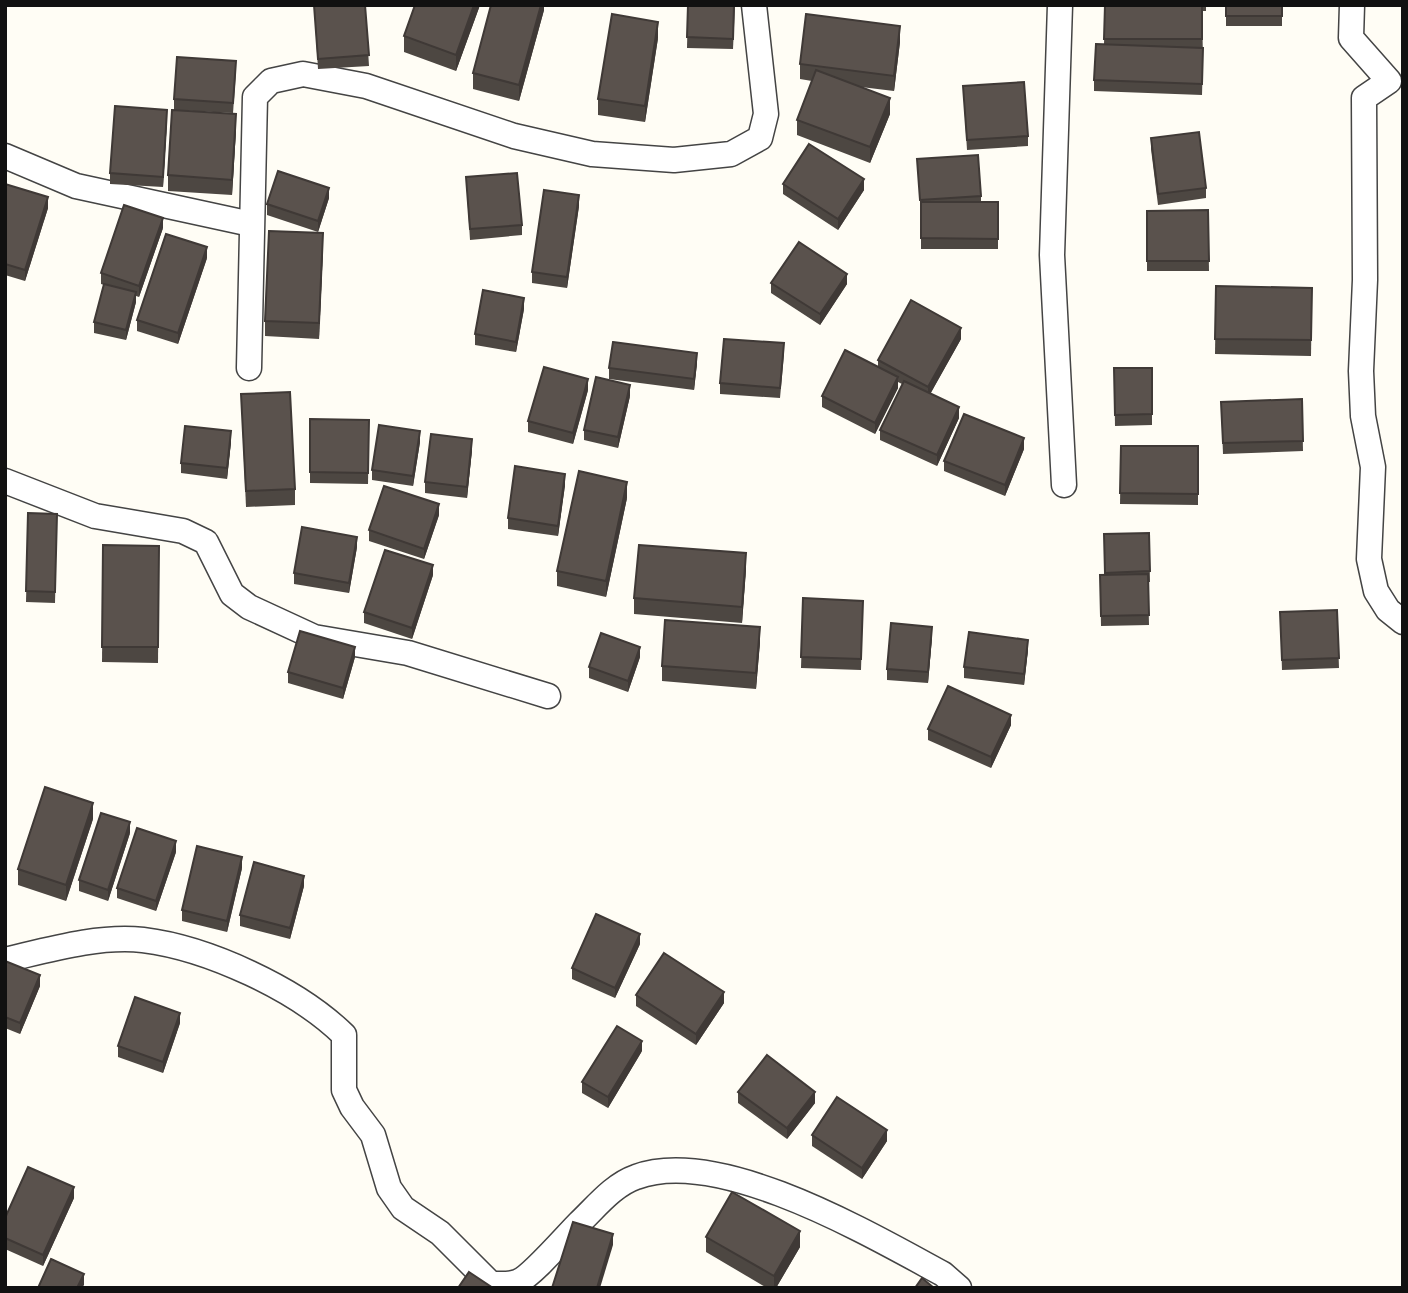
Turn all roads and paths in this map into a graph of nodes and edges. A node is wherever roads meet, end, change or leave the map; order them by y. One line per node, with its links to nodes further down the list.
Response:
1 (754, 5): 6 (street)
2 (1060, 5): 9 (street)
3 (1352, 5): 4 (street)
4 (1396, 81): 10 (street)
5 (5, 156): 6 (street)
6 (251, 224): 7 (street)
7 (249, 368)
8 (5, 481): 11 (street)
9 (1064, 485)
10 (1403, 622)
11 (548, 696)
12 (5, 960): 13 (street)
13 (958, 1288)

